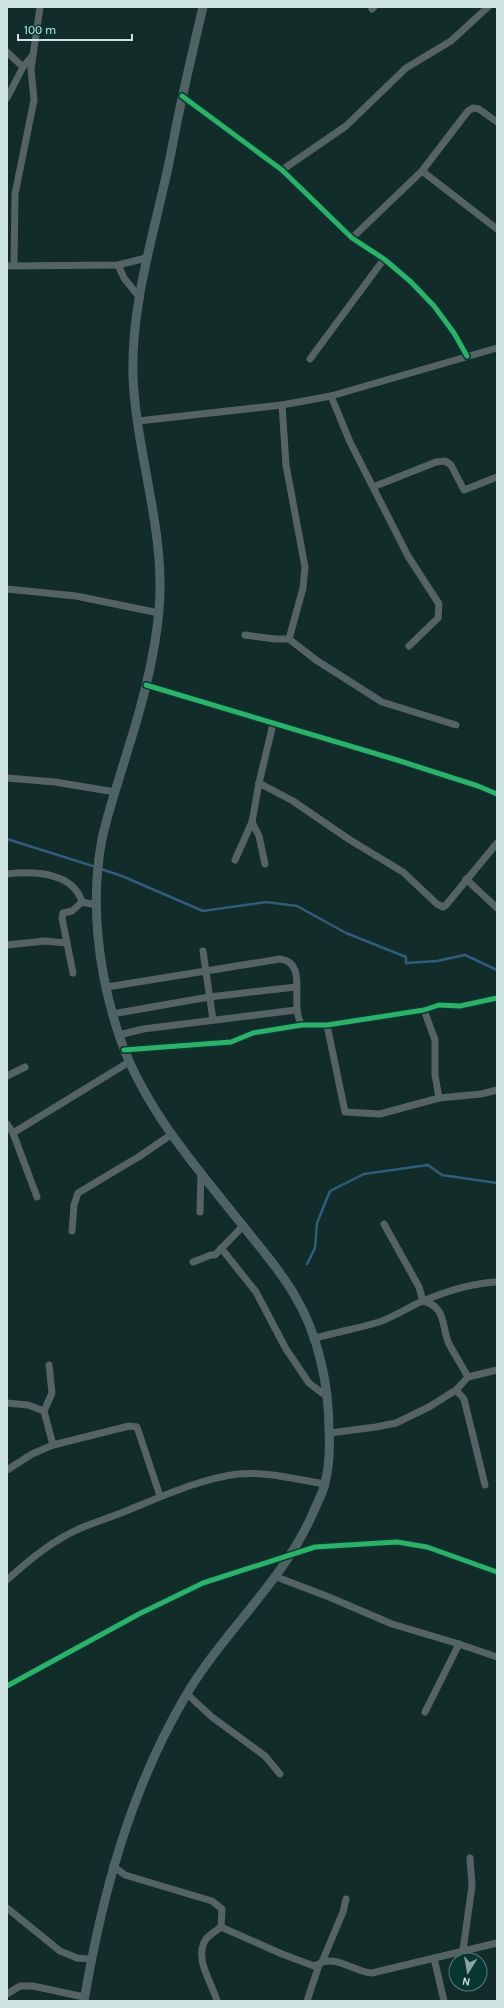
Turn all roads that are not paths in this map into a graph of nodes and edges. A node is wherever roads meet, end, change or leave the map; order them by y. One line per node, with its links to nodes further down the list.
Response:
1 (40, 7): 5 (street)
2 (203, 7): 7 (main road)
3 (488, 7): 10 (street)
4 (7, 52): 6 (street)
5 (35, 54): 6 (street); 17 (street)
6 (23, 67): 8 (street)
7 (182, 96): 10 (street); 14 (main road)
8 (7, 98)
9 (497, 122): 11 (street)
10 (282, 170): 13 (street)
11 (422, 171): 12 (street); 13 (street)
12 (497, 229)
13 (352, 238): 15 (street)
14 (146, 258): 16 (street); 18 (main road)
15 (384, 259): 20 (street); 21 (street)
16 (118, 265): 17 (street); 18 (street)
17 (10, 266)
18 (140, 298): 24 (main road)
19 (497, 348): 20 (street)
20 (467, 356): 22 (street)
21 (310, 359)
22 (331, 396): 23 (street); 26 (street)
23 (282, 404): 24 (street); 30 (street)
24 (138, 421): 28 (main road)
25 (497, 477): 26 (street)
26 (373, 487): 31 (street)
27 (7, 589): 28 (street)
28 (159, 613): 32 (main road)
29 (245, 635): 30 (street)
30 (289, 639): 34 (street)
31 (409, 646)
32 (146, 685): 33 (street); 37 (main road)
33 (273, 724): 36 (street); 38 (street)
34 (456, 725)
35 (7, 778): 37 (street)
36 (259, 783): 39 (street); 44 (street)
37 (115, 792): 46 (main road)
38 (497, 794)
39 (252, 822): 41 (street); 42 (street)
40 (497, 843): 44 (street)
41 (235, 860)
42 (265, 864)
43 (7, 874): 45 (street)
44 (466, 879): 47 (street)
45 (82, 902): 46 (street); 48 (street)
46 (96, 905): 53 (main road)
47 (497, 908)
48 (66, 943): 49 (street); 52 (street)
49 (7, 945)
50 (203, 951): 51 (street)
51 (205, 972): 53 (street); 54 (street); 55 (street)
52 (73, 973)
53 (107, 987): 59 (main road)
54 (296, 987): 55 (street); 57 (street)
55 (209, 996): 59 (street); 60 (street)
56 (497, 998): 58 (street)
57 (296, 1010): 60 (street); 61 (street)
58 (424, 1010): 62 (street); 69 (street)
59 (112, 1014): 63 (main road)
60 (213, 1020): 63 (street)
61 (302, 1025): 62 (street); 64 (street)
62 (327, 1025): 69 (street)
63 (119, 1035): 64 (main road)
64 (124, 1050): 65 (main road)
65 (129, 1062): 71 (street); 72 (main road)
66 (25, 1067): 67 (street)
67 (7, 1076)
68 (497, 1090): 69 (street)
69 (439, 1098)
70 (7, 1124): 71 (street)
71 (14, 1133): 74 (street)
72 (172, 1134): 73 (main road); 78 (street)
73 (201, 1172): 75 (street); 77 (main road)
74 (37, 1196)
75 (200, 1212)
76 (384, 1224): 82 (street)
77 (243, 1226): 79 (street); 83 (main road)
78 (72, 1231)
79 (221, 1248): 80 (street); 88 (street)
80 (193, 1262)
81 (497, 1282): 82 (street)
82 (423, 1301): 83 (street); 86 (street)
83 (313, 1339): 88 (main road)
84 (49, 1365): 90 (street)
85 (497, 1370): 86 (street)
86 (468, 1378): 87 (street)
87 (456, 1390): 91 (street); 95 (street)
88 (326, 1396): 91 (main road)
89 (7, 1403): 90 (street)
90 (44, 1410): 92 (street)
91 (330, 1433): 94 (main road)
92 (53, 1445): 93 (street); 96 (street)
93 (7, 1470)
94 (325, 1484): 96 (street); 97 (main road)
95 (485, 1485)
96 (160, 1496): 100 (street)
97 (291, 1555): 98 (street); 99 (main road); 103 (street)
98 (497, 1572)
99 (274, 1576): 101 (street); 104 (main road)
100 (7, 1580)
101 (459, 1644): 102 (street); 105 (street)
102 (497, 1657)
103 (7, 1686)
104 (187, 1694): 106 (street); 108 (main road)
105 (425, 1712)
106 (280, 1774)
107 (470, 1858): 113 (street)
108 (113, 1866): 111 (street); 115 (main road)
109 (346, 1899): 116 (street)
110 (7, 1908): 115 (street)
111 (221, 1927): 116 (street); 119 (street)
112 (497, 1943): 113 (street)
113 (463, 1950): 114 (street)
114 (434, 1958): 116 (street); 121 (street)
115 (90, 1959): 118 (main road)
116 (320, 1963): 120 (street)
117 (7, 1994): 118 (street)
118 (84, 1999)
119 (217, 2001)
120 (307, 2001)
121 (444, 2001)

